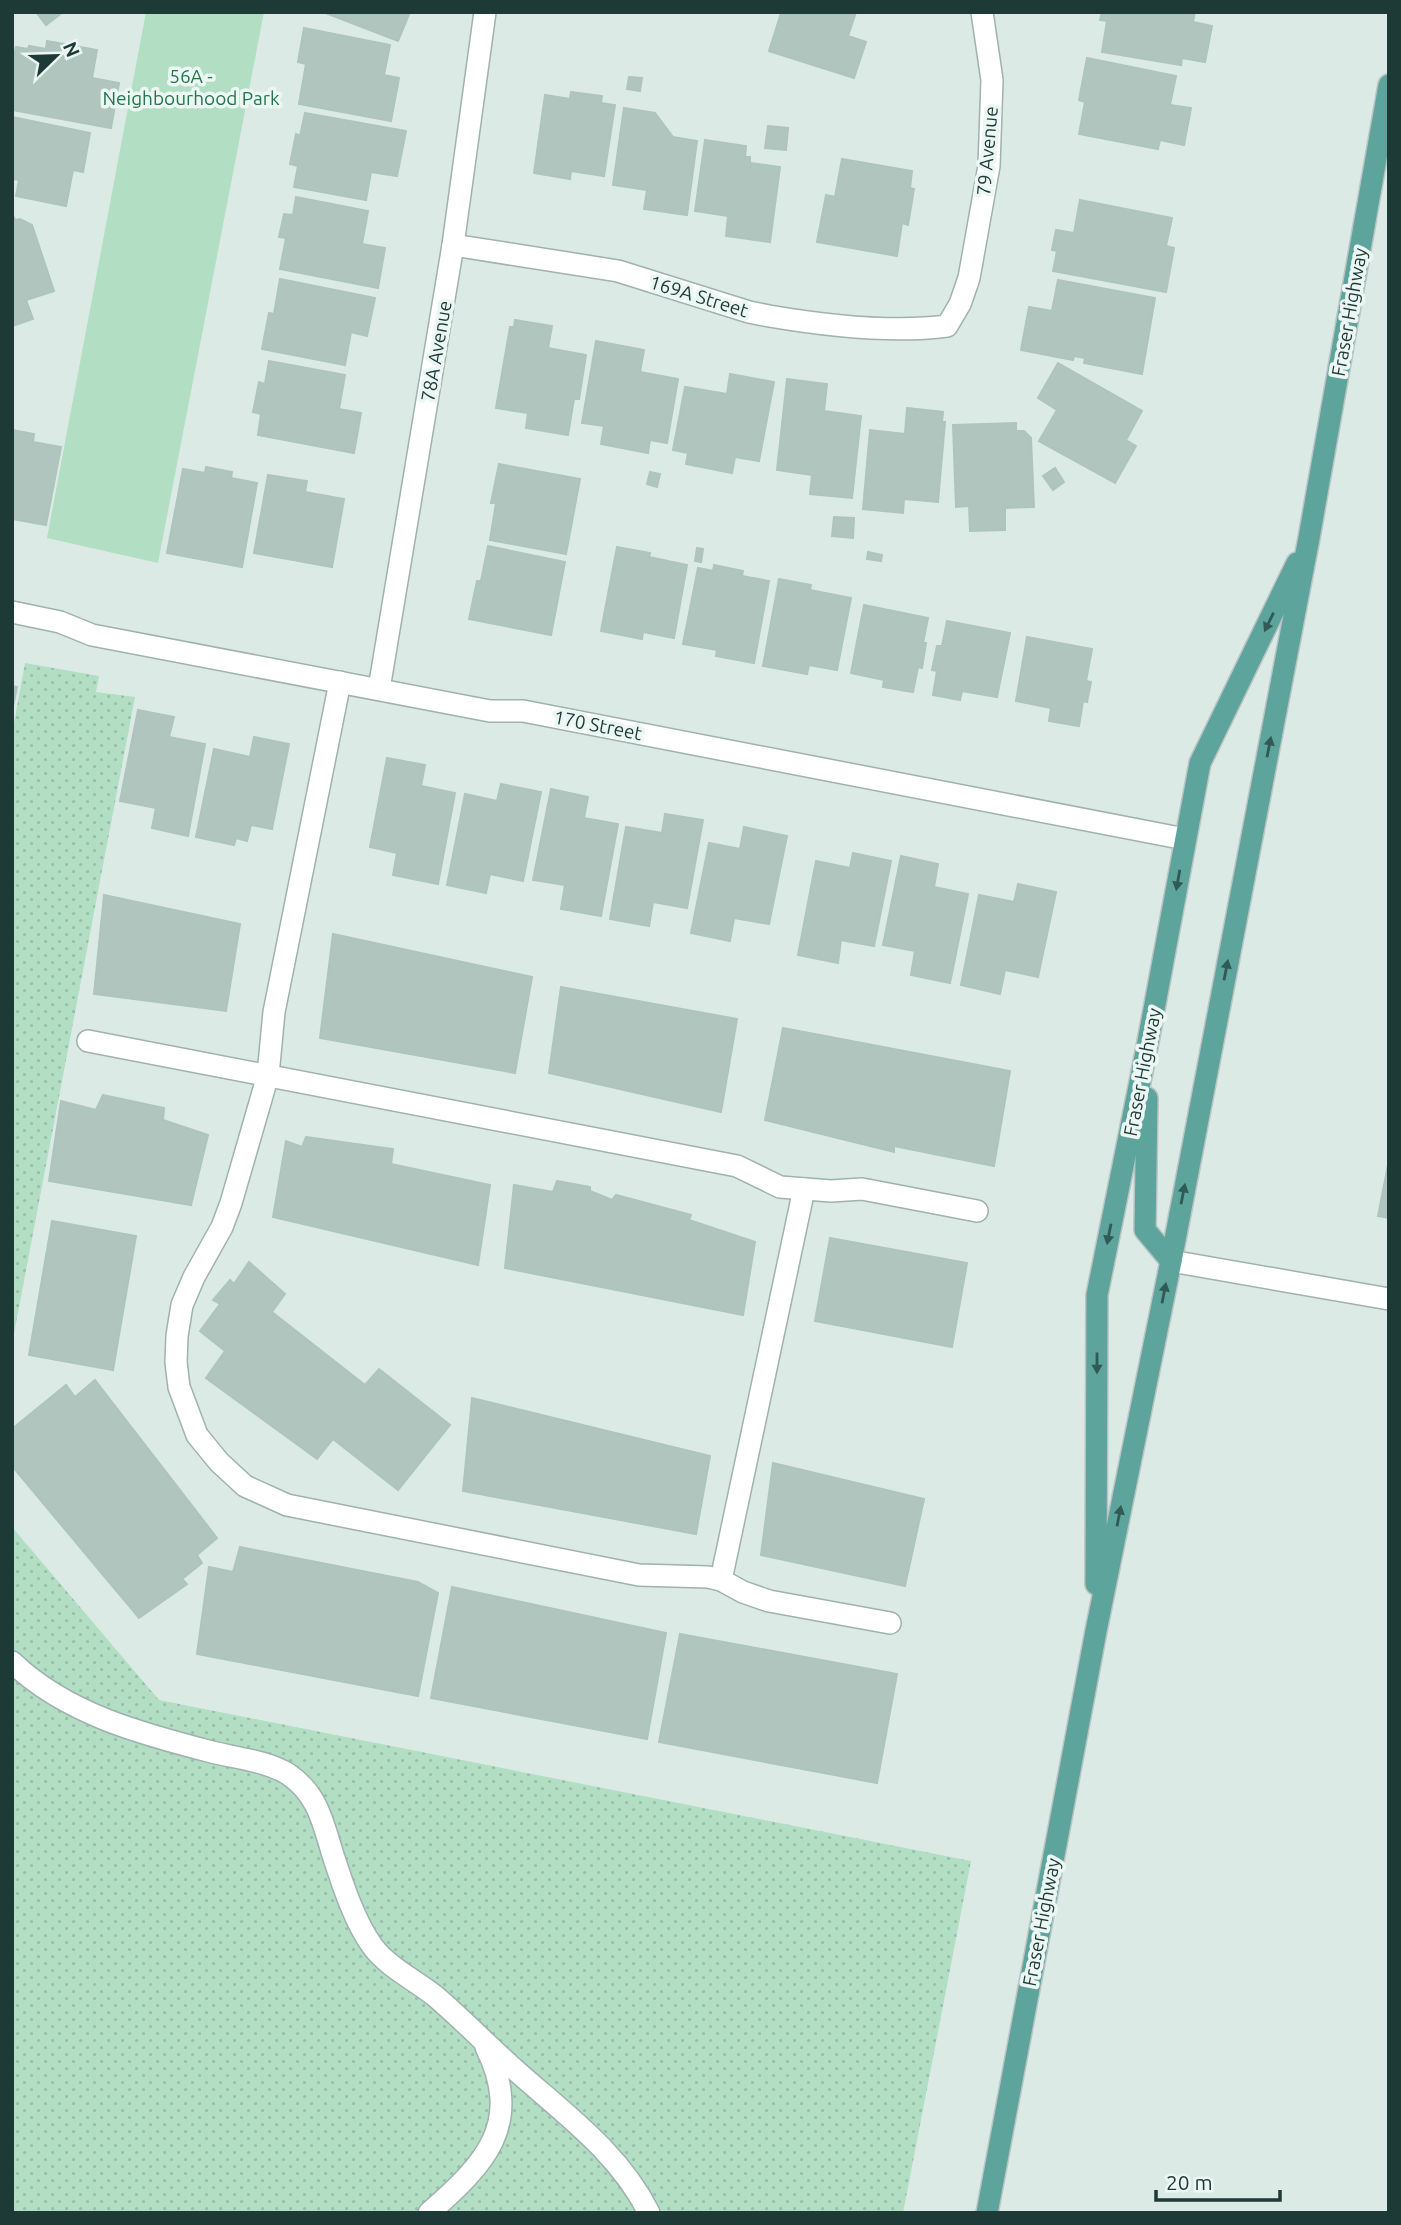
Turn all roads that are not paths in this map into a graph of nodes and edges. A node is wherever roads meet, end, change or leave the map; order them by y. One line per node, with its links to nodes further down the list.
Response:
1 (485, 12): 4 (street, 78A Avenue)
2 (982, 12): 5 (street, 79 Avenue)
3 (1389, 85): 6 (main road, Fraser Highway)
4 (453, 245): 5 (street, 169A Street); 9 (street, 78A Avenue)
5 (947, 326)
6 (1309, 538): 10 (main road, Fraser Highway, one-way to 10); 16 (main road, Fraser Highway, one-way to 6)
7 (12, 612): 8 (street, 170 Street)
8 (340, 682): 9 (street, 170 Street); 13 (street)
9 (379, 689): 10 (street, 170 Street)
10 (1185, 839): 12 (main road, Fraser Highway, one-way to 12)
11 (88, 1041): 13 (street)
12 (1147, 1047): 16 (main road); 20 (main road, Fraser Highway, one-way to 20)
13 (268, 1076): 14 (street); 18 (street)
14 (804, 1189): 15 (street); 18 (street)
15 (977, 1211)
16 (1171, 1261): 17 (street); 20 (main road, Fraser Highway, one-way to 16)
17 (1389, 1299)
18 (721, 1580): 19 (street)
19 (890, 1623)
20 (1096, 1631): 25 (main road, Fraser Highway)
21 (12, 1662): 22 (street)
22 (482, 2039): 23 (street); 24 (street)
23 (429, 2213)
24 (649, 2213)
25 (987, 2213)

